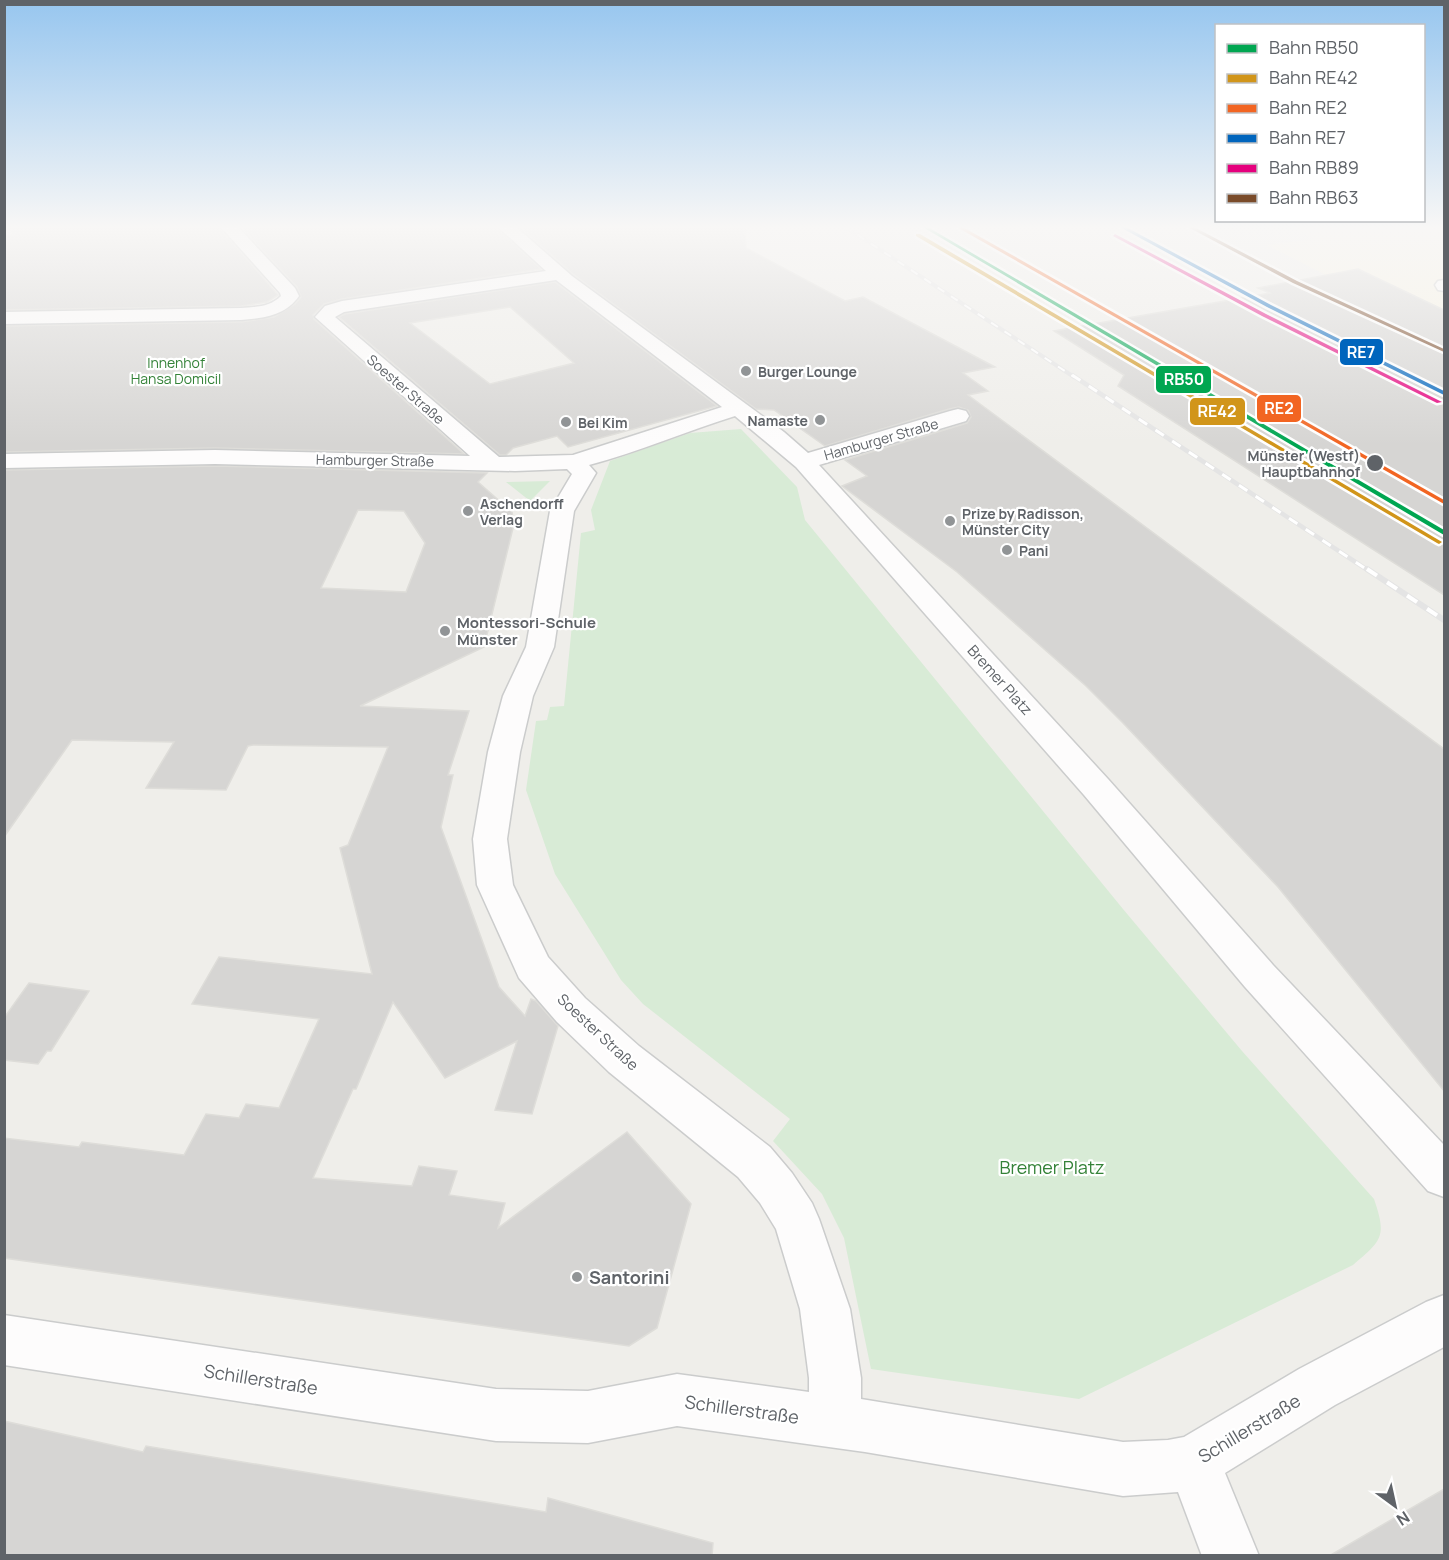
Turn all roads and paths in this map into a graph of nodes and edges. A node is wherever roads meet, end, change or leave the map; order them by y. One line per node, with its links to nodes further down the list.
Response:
1 (289, 299): 4 (street)
2 (392, 299): 10 (street, Soester Straße)
3 (593, 299): 5 (street, Bremer Platz)
4 (4, 318)
5 (737, 409): 8 (street, Hamburger Straße); 9 (street, Bremer Platz)
6 (958, 416): 9 (street, Hamburger Straße)
7 (4, 461): 10 (street, Hamburger Straße)
8 (573, 462): 10 (street, Hamburger Straße); 14 (street, Soester Straße)
9 (804, 462): 11 (street, Bremer Platz)
10 (492, 463)
11 (1444, 1176)
12 (1444, 1320): 15 (street, Schillerstraße)
13 (4, 1340): 14 (street, Schillerstraße)
14 (834, 1422): 15 (street, Schillerstraße)
15 (1193, 1462): 16 (street)
16 (1231, 1556)

